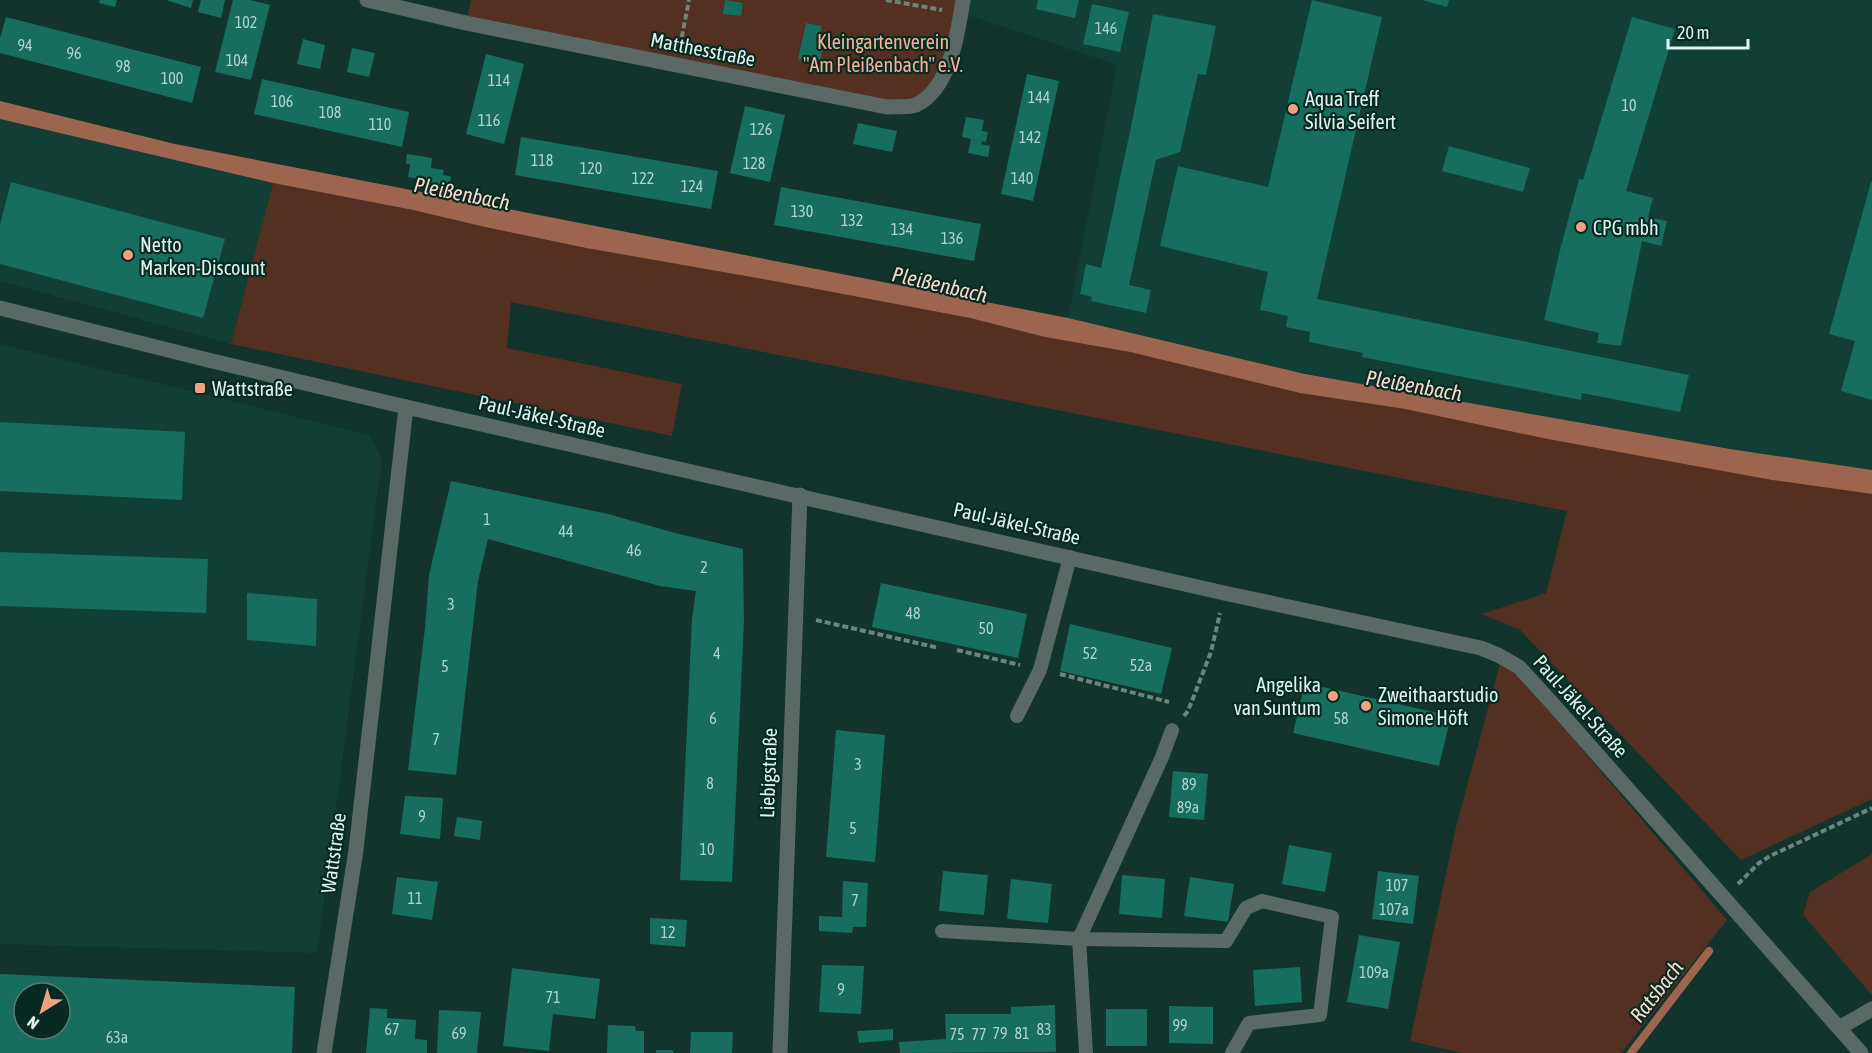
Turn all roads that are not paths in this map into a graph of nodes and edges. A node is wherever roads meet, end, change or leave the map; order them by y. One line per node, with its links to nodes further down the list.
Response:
1 (367, 0): 2 (street, Matthesstraße)
2 (962, 7)
3 (0, 308): 4 (street, Paul-Jäkel-Straße)
4 (406, 407): 5 (street, Paul-Jäkel-Straße); 13 (street, Wattstraße)
5 (800, 495): 6 (street, Paul-Jäkel-Straße); 14 (street, Liebigstraße)
6 (1070, 557): 7 (lane); 12 (street, Paul-Jäkel-Straße)
7 (1017, 716)
8 (1172, 730): 10 (lane)
9 (942, 931): 10 (lane)
10 (1079, 939): 15 (lane); 16 (lane)
11 (1872, 1009): 12 (street)
12 (1839, 1028): 17 (street, Paul-Jäkel-Straße)
13 (324, 1053)
14 (780, 1053)
15 (1086, 1053)
16 (1232, 1053)
17 (1861, 1053)

